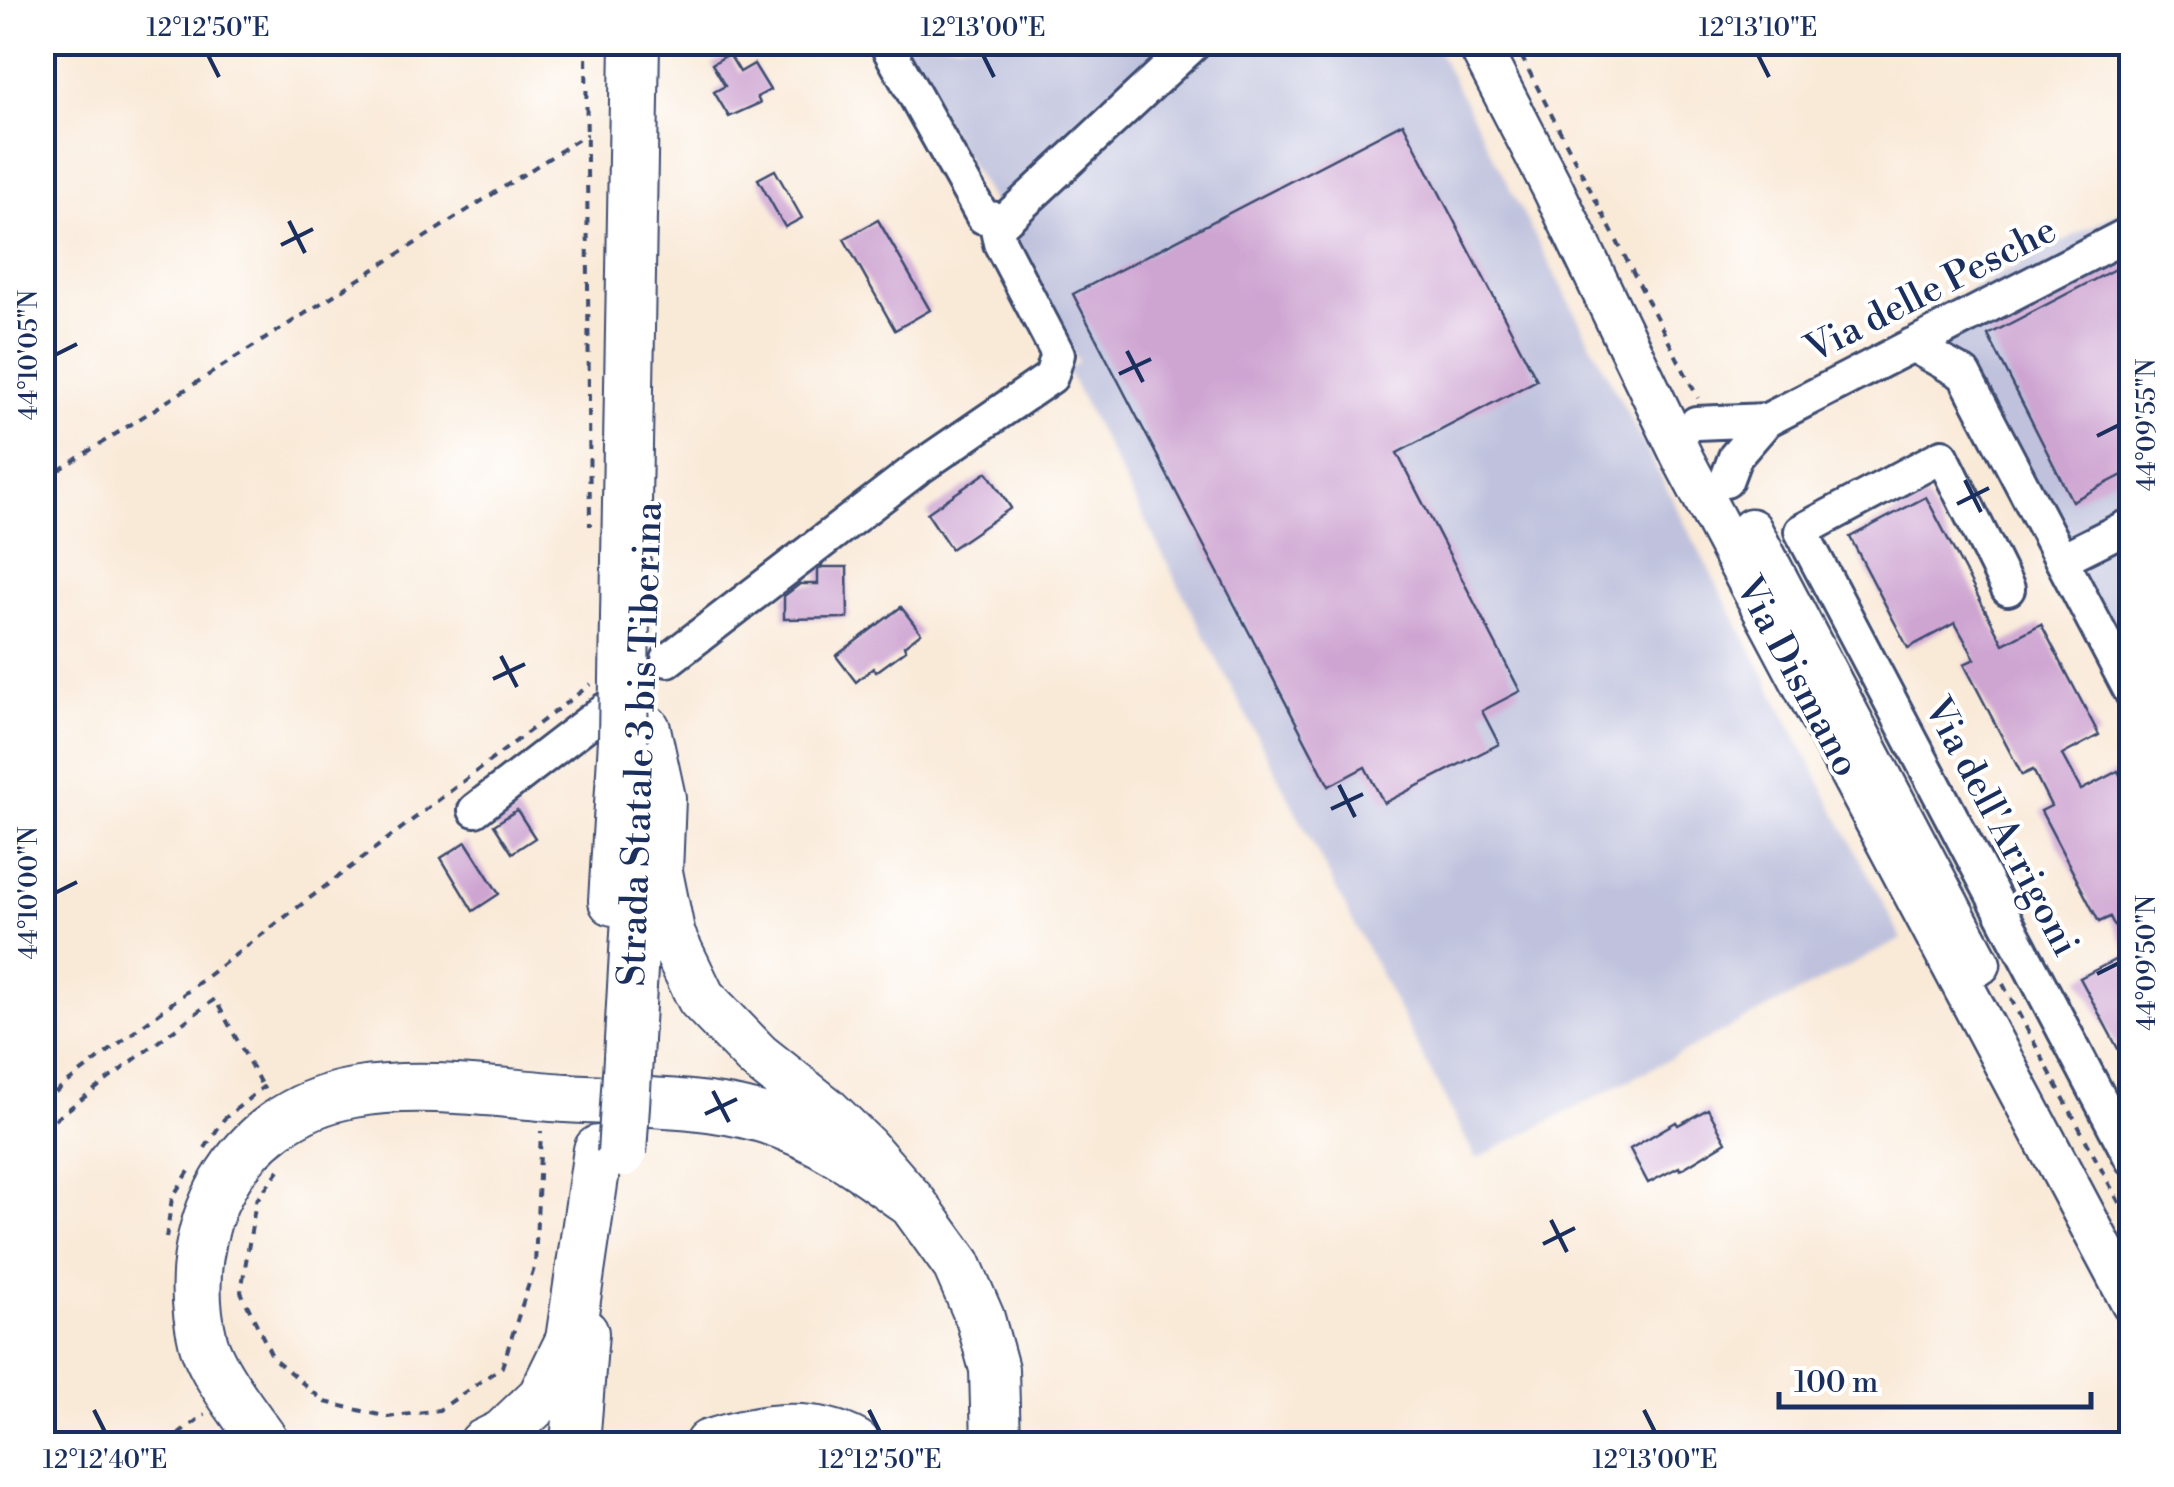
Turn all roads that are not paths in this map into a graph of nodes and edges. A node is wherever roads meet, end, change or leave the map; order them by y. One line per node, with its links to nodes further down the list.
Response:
1 (635, 42): 16 (highway, Strada Statale 3 bis Tiberina)
2 (659, 42): 16 (highway, Strada Statale 3 bis Tiberina)
3 (885, 42): 7 (street)
4 (1196, 42): 7 (street)
5 (1477, 42): 22 (main road, Via Dismano)
6 (1501, 42): 11 (main road, Via Dismano)
7 (995, 218): 17 (street)
8 (2132, 232): 9 (street, Via delle Pesche)
9 (1912, 346): 10 (street, Via delle Pesche); 14 (street)
10 (1766, 420): 11 (street, Via delle Pesche); 12 (street, Via delle Pesche)
11 (1696, 423): 12 (main road, Via Dismano)
12 (1726, 481): 22 (main road, Via Dismano)
13 (2132, 524): 14 (street)
14 (2062, 559): 18 (street)
15 (2008, 588): 21 (street, Via dell'Arrigoni)
16 (637, 613): 19 (highway, Strada Statale 3 bis Tiberina, bridge)
17 (668, 660)
18 (2132, 694)
19 (625, 726): 20 (street); 23 (highway, Strada Statale 3 bis Tiberina, bridge); 25 (highway)
20 (476, 810)
21 (1959, 832): 22 (street); 24 (street, Via dell'Arrigoni)
22 (1910, 860): 26 (main road, Via Dismano); 27 (main road, Via Dismano)
23 (610, 1151): 31 (highway); 32 (highway, Strada Statale 3 bis Tiberina); 33 (highway, Strada Statale 3 bis Tiberina)
24 (2132, 1160)
25 (913, 1204): 28 (highway); 36 (highway)
26 (2132, 1250)
27 (2132, 1304)
28 (235, 1400): 29 (highway); 30 (highway)
29 (266, 1444)
30 (288, 1444)
31 (483, 1444)
32 (575, 1444)
33 (596, 1444)
34 (709, 1444): 35 (highway)
35 (856, 1444)
36 (996, 1444)

